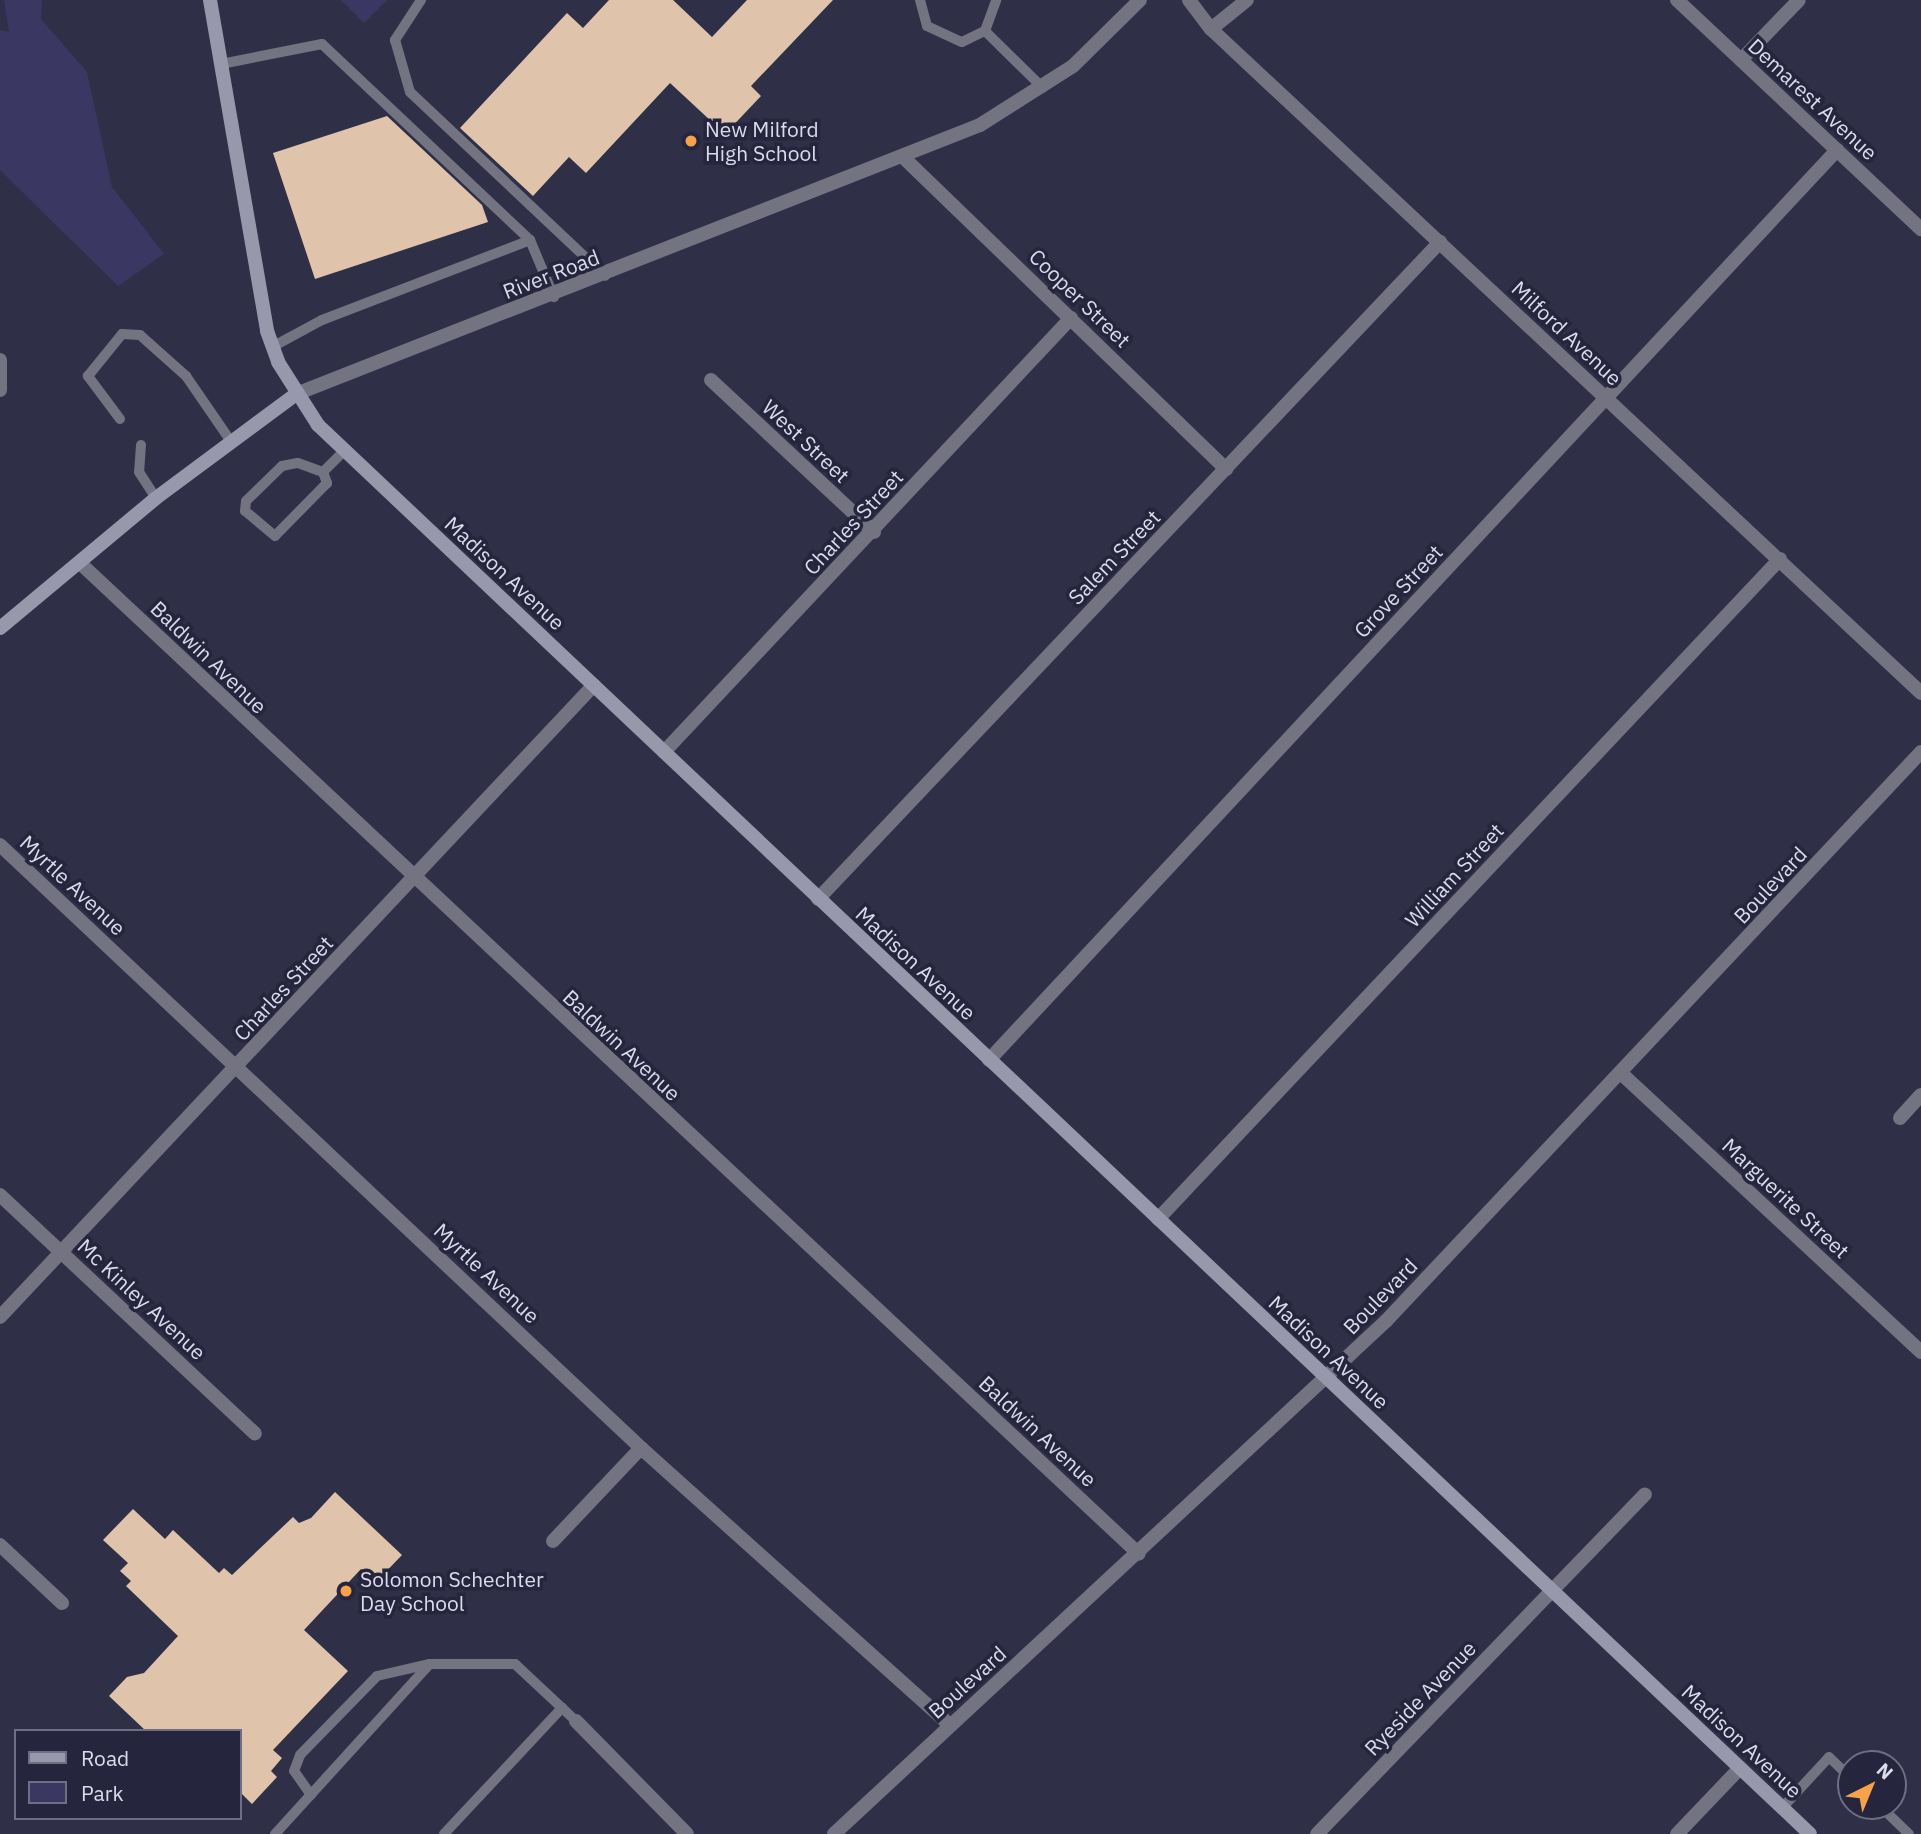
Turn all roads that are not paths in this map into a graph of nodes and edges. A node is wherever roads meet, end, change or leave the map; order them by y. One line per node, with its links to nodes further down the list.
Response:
1 (210, 0): 13 (main road, Madison Avenue)
2 (421, 0): 20 (lane)
3 (920, 0): 11 (lane)
4 (996, 0): 11 (lane)
5 (1140, 0): 14 (street, River Road)
6 (1189, 0): 10 (street, Milford Avenue)
7 (1247, 0): 10 (street)
8 (1677, 0): 12 (street, Demarest Avenue)
9 (1799, 0): 12 (street)
10 (1210, 29): 19 (street, Milford Avenue)
11 (985, 31): 14 (lane)
12 (1741, 60): 15 (street, Demarest Avenue)
13 (221, 64): 18 (lane); 23 (main road, Madison Avenue)
14 (1043, 88): 16 (street, River Road)
15 (1837, 150): 17 (street, Demarest Avenue); 28 (street, Grove Street)
16 (904, 158): 20 (street, River Road); 22 (street, Cooper Street)
17 (1920, 227)
18 (530, 240): 21 (lane); 23 (lane)
19 (1440, 242): 28 (street, Milford Avenue); 33 (street, Salem Street)
20 (605, 276): 21 (street, River Road)
21 (554, 297): 27 (street, River Road)
22 (1070, 318): 33 (street, Cooper Street); 36 (street, Charles Street)
23 (272, 347): 27 (main road, Madison Avenue)
24 (1, 363): 26 (street)
25 (711, 380): 36 (street, West Street)
26 (0, 390)
27 (296, 394): 30 (main road, River Road); 32 (main road, Madison Avenue)
28 (1606, 398): 37 (street, Milford Avenue); 47 (street, Grove Street)
29 (120, 419): 30 (lane)
30 (230, 440): 35 (main road, River Road)
31 (142, 444): 35 (lane)
32 (344, 451): 34 (lane); 40 (main road, Madison Avenue)
33 (1226, 469): 46 (street, Salem Street)
34 (323, 472): 34 (lane)
35 (156, 498): 38 (main road, River Road)
36 (874, 532): 42 (street, Charles Street)
37 (1780, 559): 41 (street, Milford Avenue); 53 (street, William Street)
38 (80, 564): 39 (main road, River Road); 45 (street, Baldwin Avenue)
39 (0, 628)
40 (594, 685): 42 (main road, Madison Avenue); 45 (street, Charles Street)
41 (1921, 692)
42 (664, 752): 46 (main road, Madison Avenue)
43 (1921, 752): 49 (street, Boulevard)
44 (0, 845): 48 (street, Myrtle Avenue)
45 (414, 880): 48 (street, Charles Street); 63 (street, Baldwin Avenue)
46 (818, 899): 47 (main road, Madison Avenue)
47 (989, 1060): 53 (main road, Madison Avenue)
48 (238, 1066): 54 (street, Charles Street); 59 (street, Myrtle Avenue)
49 (1623, 1074): 56 (street, Marguerite Street); 57 (street, Boulevard)
50 (1921, 1095): 51 (street)
51 (1900, 1118)
52 (0, 1195): 54 (street, Mc Kinley Avenue)
53 (1158, 1219): 57 (main road, Madison Avenue)
54 (61, 1253): 55 (street, Charles Street); 58 (street, Mc Kinley Avenue)
55 (0, 1318)
56 (1921, 1352)
57 (1327, 1379): 63 (street, Boulevard); 64 (main road, Madison Avenue)
58 (255, 1434)
59 (641, 1448): 61 (street); 69 (street, Myrtle Avenue)
60 (1645, 1494): 64 (street, Ryeside Avenue)
61 (553, 1541)
62 (0, 1545): 65 (street)
63 (1139, 1554): 69 (street, Boulevard)
64 (1553, 1591): 71 (main road, Madison Avenue); 79 (street, Ryeside Avenue)
65 (62, 1603)
66 (429, 1664): 67 (lane); 72 (lane); 72 (lane)
67 (562, 1708): 68 (lane); 76 (lane)
68 (576, 1721): 77 (street)
69 (950, 1725): 78 (street, Boulevard)
70 (1837, 1765): 73 (lane)
71 (1740, 1769): 73 (main road, Madison Avenue); 80 (street)
72 (311, 1794): 75 (lane)
73 (1782, 1808): 81 (main road, Madison Avenue)
74 (1894, 1820): 82 (lane)
75 (279, 1833)
76 (444, 1834)
77 (687, 1834)
78 (834, 1834)
79 (1317, 1834)
80 (1677, 1834)
81 (1810, 1834)
82 (1909, 1834)

